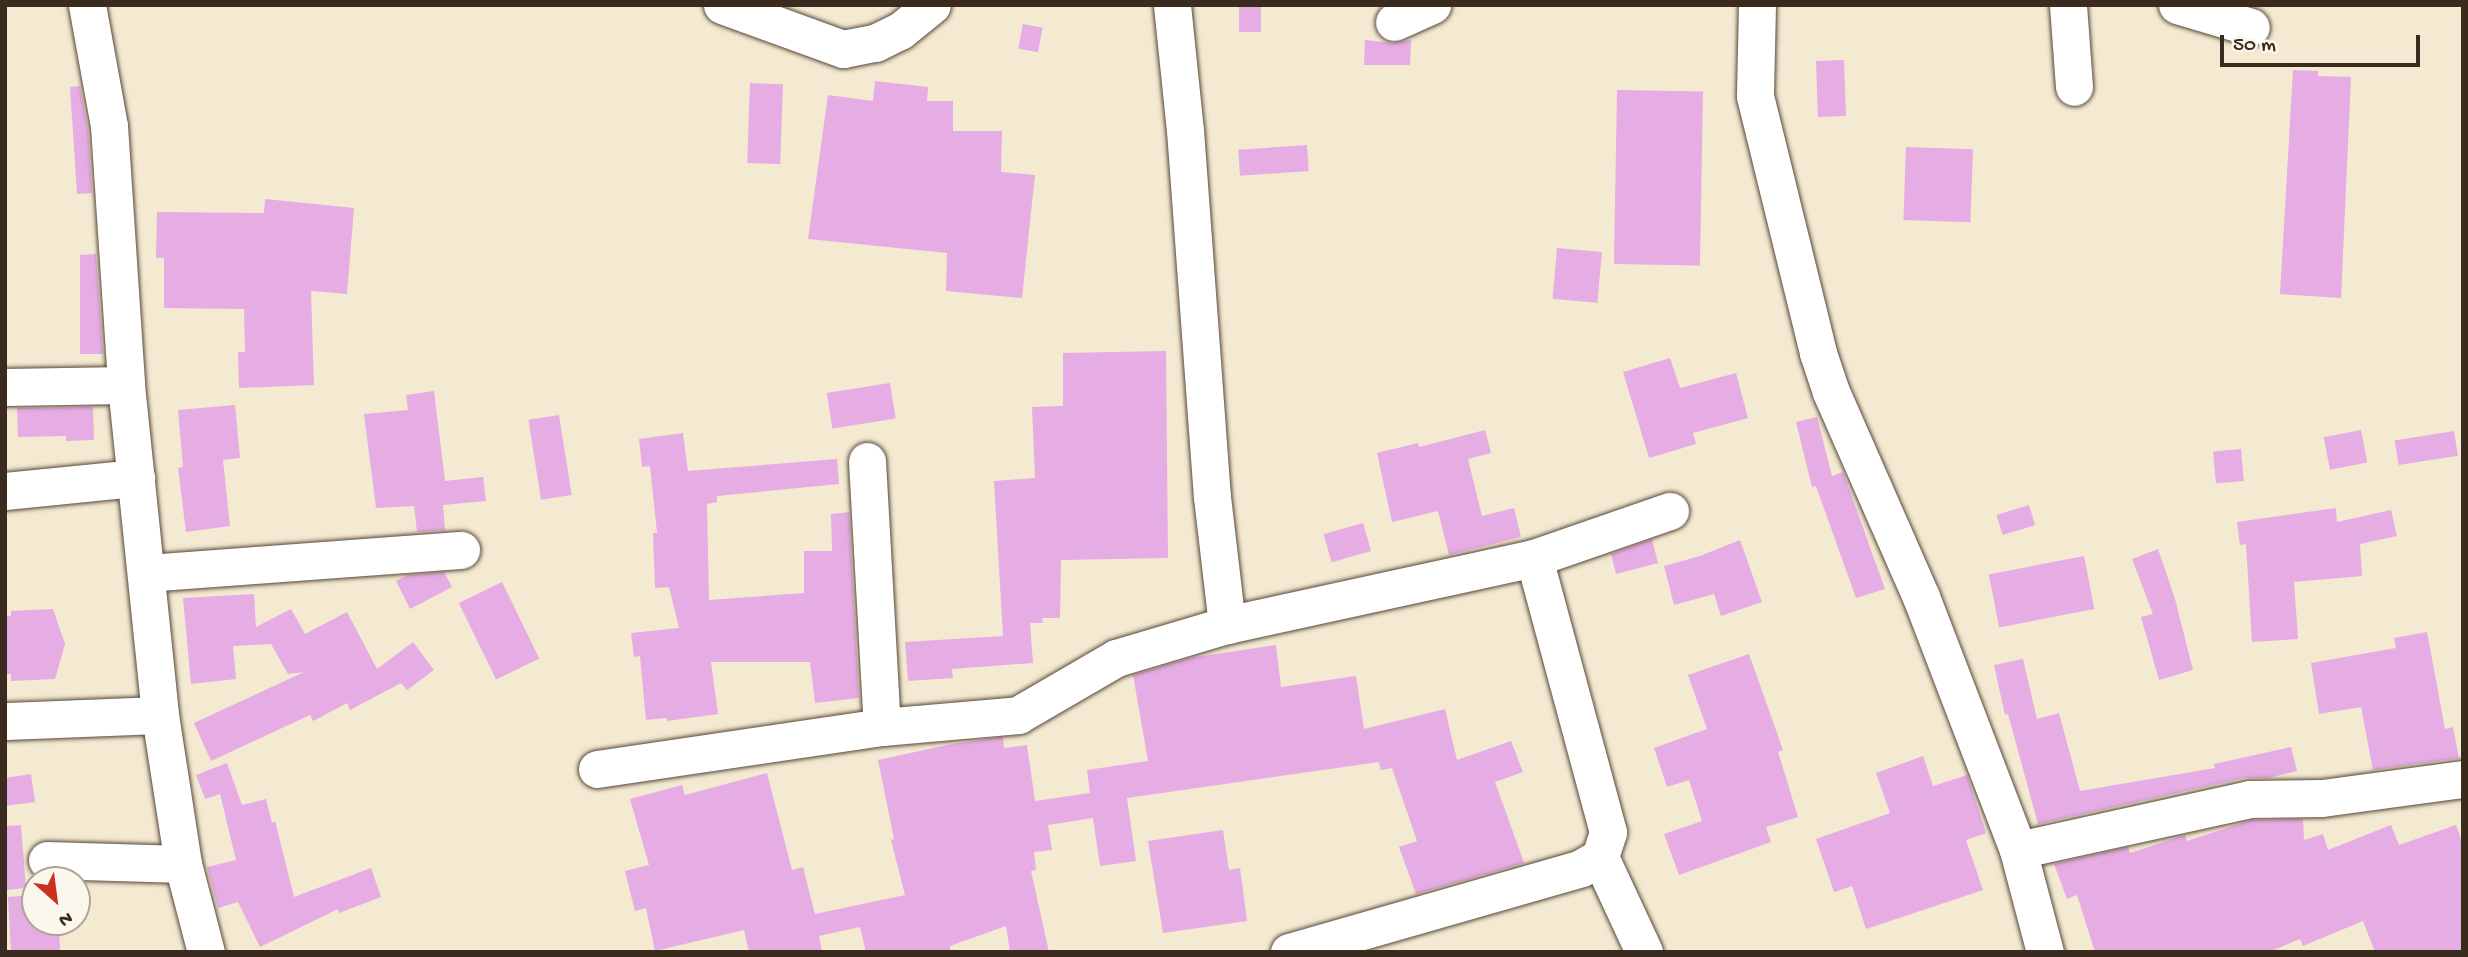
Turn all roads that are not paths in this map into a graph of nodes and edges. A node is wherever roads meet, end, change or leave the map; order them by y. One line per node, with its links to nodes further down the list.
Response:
1 (87, 5): 12 (street)
2 (722, 5): 3 (street)
3 (932, 5)
4 (1172, 5): 21 (street)
5 (1432, 5): 9 (street)
6 (1757, 5): 27 (street)
7 (2068, 5): 11 (street)
8 (2177, 5): 10 (street)
9 (1394, 22)
10 (2251, 27)
11 (2074, 87)
12 (126, 384): 13 (street); 15 (street)
13 (5, 387)
14 (867, 461): 24 (street)
15 (136, 478): 16 (street); 20 (street)
16 (5, 491)
17 (1671, 511): 19 (street)
18 (461, 550): 20 (street)
19 (1534, 558): 21 (street); 28 (street)
20 (146, 573): 22 (street)
21 (1227, 625): 24 (street)
22 (160, 715): 23 (street); 30 (street)
23 (5, 720)
24 (882, 727): 25 (street)
25 (597, 769)
26 (2463, 779): 27 (street)
27 (2018, 850): 34 (street)
28 (1600, 857): 32 (street); 33 (street)
29 (47, 860): 30 (street)
30 (183, 864): 31 (street)
31 (206, 952)
32 (1289, 952)
33 (1644, 952)
34 (2045, 952)

